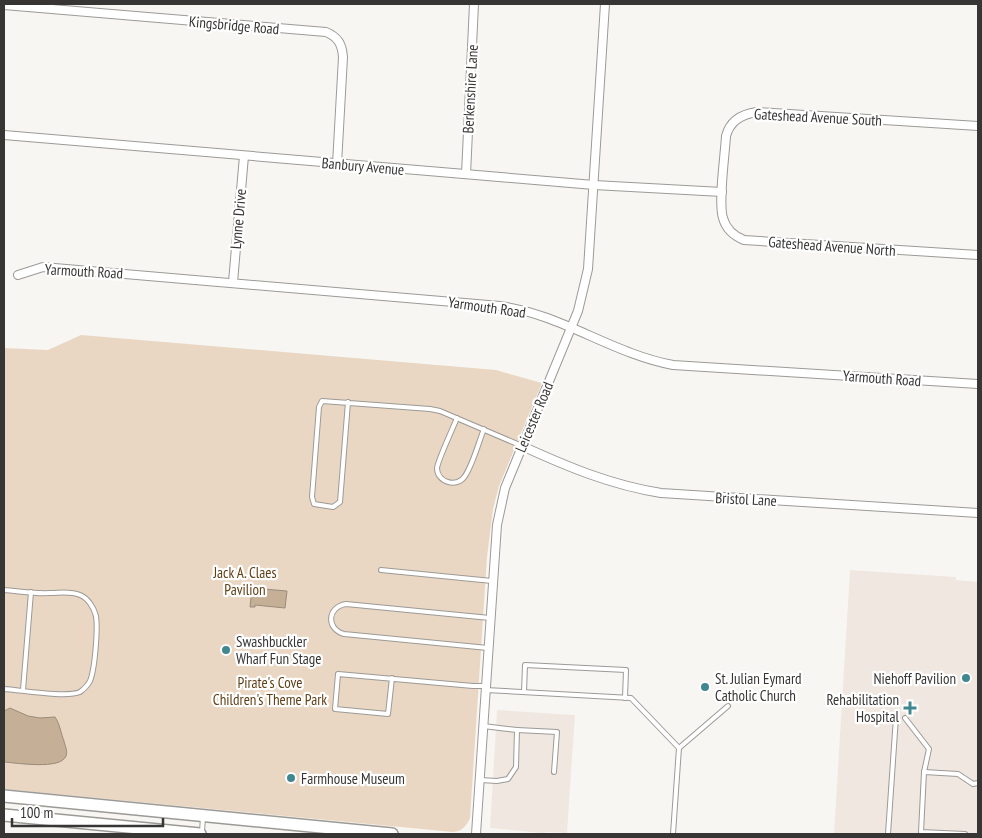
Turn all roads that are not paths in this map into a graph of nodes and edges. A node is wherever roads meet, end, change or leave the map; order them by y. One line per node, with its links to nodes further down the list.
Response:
1 (474, 4): 9 (street, Berkenshire Lane)
2 (605, 4): 10 (street, Leicester Road)
3 (4, 5): 4 (street, Kingsbridge Road)
4 (74, 7): 8 (street, Kingsbridge Road)
5 (978, 126): 11 (street, Gateshead Avenue South)
6 (4, 135): 7 (street, Banbury Avenue)
7 (244, 156): 8 (street, Banbury Avenue); 14 (street, Lynne Drive)
8 (337, 164): 9 (street, Banbury Avenue)
9 (466, 174): 10 (street, Banbury Avenue)
10 (594, 185): 11 (street, Banbury Avenue); 15 (street, Leicester Road)
11 (722, 192): 12 (street, Gateshead Avenue North)
12 (978, 255)
13 (18, 275): 14 (street, Yarmouth Road)
14 (232, 282): 15 (street, Yarmouth Road)
15 (572, 328): 16 (street, Yarmouth Road); 20 (street, Leicester Road)
16 (978, 384)
17 (348, 402): 17 (lane); 18 (lane)
18 (457, 418): 19 (lane); 19 (lane)
19 (484, 430): 20 (lane)
20 (522, 446): 21 (street, Bristol Lane); 23 (street, Leicester Road)
21 (978, 513)
22 (381, 570): 23 (lane)
23 (492, 581): 26 (street, Leicester Road)
24 (4, 590): 25 (lane)
25 (31, 592): 31 (lane); 31 (lane)
26 (490, 618): 27 (street, Leicester Road); 27 (lane)
27 (488, 648): 29 (street, Leicester Road)
28 (392, 678): 28 (lane); 29 (lane)
29 (485, 688): 32 (lane); 37 (street, Leicester Road)
30 (4, 689): 31 (lane)
31 (23, 690)
32 (524, 692): 33 (lane); 33 (lane)
33 (625, 698): 39 (lane)
34 (728, 706): 39 (lane)
35 (896, 718): 51 (lane)
36 (905, 718): 41 (lane)
37 (483, 726): 38 (lane); 42 (street, Leicester Road)
38 (517, 730): 40 (lane); 42 (lane)
39 (679, 748): 47 (lane)
40 (554, 772)
41 (924, 772): 43 (lane); 52 (lane)
42 (480, 780): 50 (street, Leicester Road)
43 (978, 783)
44 (4, 796): 46 (main road)
45 (4, 815): 48 (main road)
46 (203, 816): 48 (lane); 49 (main road)
47 (674, 833)
48 (201, 834)
49 (392, 834)
50 (476, 834)
51 (888, 834)
52 (965, 834)

